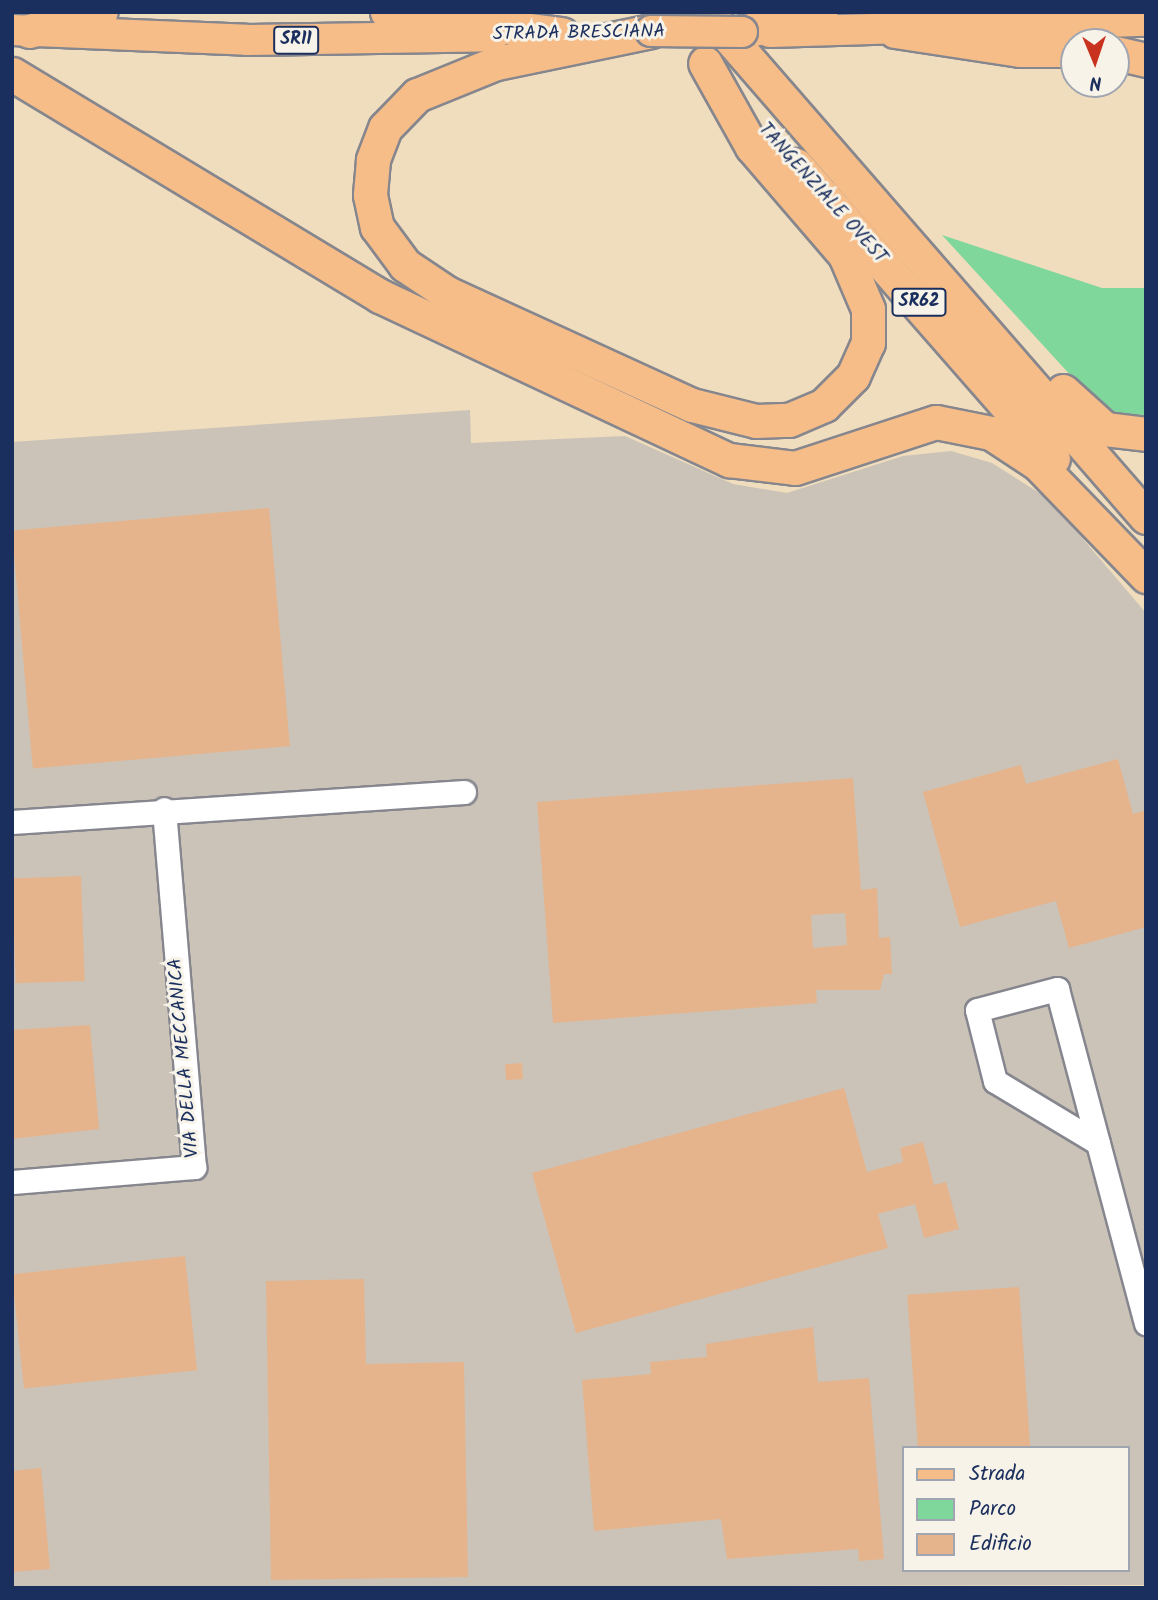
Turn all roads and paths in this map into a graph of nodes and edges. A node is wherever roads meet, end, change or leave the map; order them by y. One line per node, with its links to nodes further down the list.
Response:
1 (101, 12): 7 (highway)
2 (387, 12): 10 (highway)
3 (707, 12): 14 (highway, TANGENZIALE OVEST / SR62)
4 (803, 20): 8 (main road); 9 (highway)
5 (1146, 21): 8 (main road)
6 (657, 22): 9 (main road, STRADA BRESCIANA, bridge); 10 (highway); 12 (highway, TANGENZIALE OVEST / SR62)
7 (21, 30): 10 (main road, STRADA BRESCIANA / SR11)
8 (895, 31): 11 (highway)
9 (742, 32)
10 (556, 43): 12 (highway)
11 (1060, 50)
12 (705, 63): 17 (highway, TANGENZIALE OVEST / SR62)
13 (12, 74): 18 (highway)
14 (780, 102): 15 (highway); 16 (highway, TANGENZIALE OVEST / SR62)
15 (1146, 434)
16 (1146, 517)
17 (1146, 567)
18 (1146, 576)
19 (464, 792): 20 (street)
20 (164, 809): 21 (street); 23 (street, VIA DELLA MECCANICA)
21 (12, 821)
22 (1098, 1143): 22 (street); 24 (street)
23 (12, 1182)
24 (1146, 1323)

